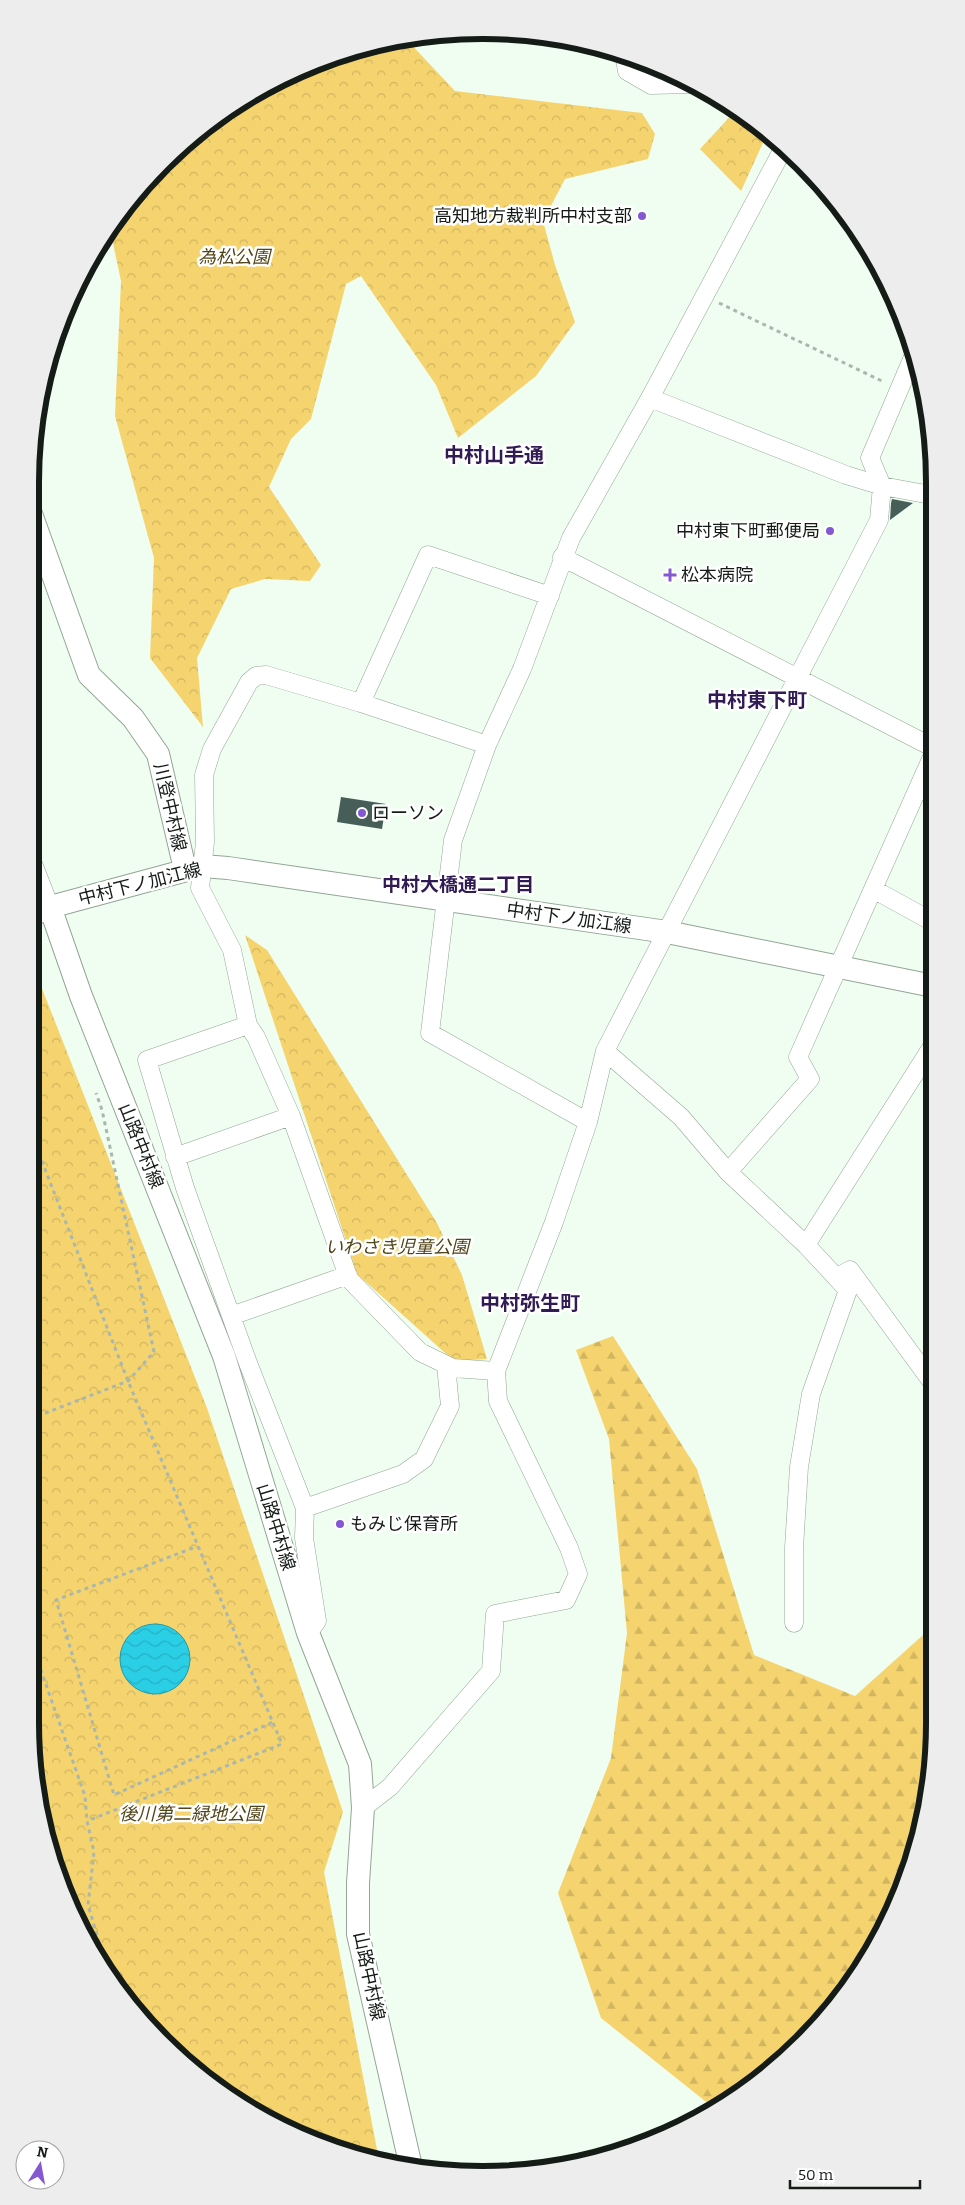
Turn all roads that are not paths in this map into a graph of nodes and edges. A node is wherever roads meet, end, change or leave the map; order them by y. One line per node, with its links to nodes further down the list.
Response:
1 (626, 62): 2 (street)
2 (677, 84)
3 (780, 154): 5 (street)
4 (910, 364): 6 (street)
5 (650, 398): 6 (street); 9 (street)
6 (882, 486): 7 (street); 11 (street)
7 (926, 494)
8 (39, 536): 16 (main road, 川登中村線)
9 (562, 558): 10 (street); 11 (street)
10 (550, 596): 12 (street); 14 (street)
11 (798, 679): 13 (street); 22 (street)
12 (361, 703): 14 (street); 16 (street)
13 (926, 744)
14 (488, 745): 18 (street)
15 (926, 771): 17 (street)
16 (193, 867): 18 (main road, 中村下ノ加江線); 19 (main road, 中村下ノ加江線); 25 (street)
17 (873, 890): 21 (street); 23 (street)
18 (445, 901): 22 (main road, 中村下ノ加江線); 29 (street)
19 (39, 912)
20 (39, 914): 41 (main road, 山路中村線)
21 (926, 918)
22 (667, 932): 23 (main road, 中村下ノ加江線); 26 (street)
23 (837, 966): 24 (main road, 中村下ノ加江線); 31 (street)
24 (926, 985)
25 (248, 1026): 28 (street); 30 (street)
26 (605, 1051): 29 (street); 31 (street)
27 (926, 1056): 32 (street)
28 (291, 1116): 30 (street); 33 (street)
29 (588, 1122): 37 (street)
30 (175, 1157): 35 (street)
31 (728, 1172): 32 (street)
32 (806, 1245): 34 (street)
33 (348, 1274): 35 (street); 36 (street)
34 (837, 1277): 38 (street); 40 (street)
35 (231, 1316): 39 (street)
36 (446, 1365): 37 (street); 39 (street)
37 (496, 1370): 42 (street)
38 (926, 1374)
39 (305, 1508): 41 (street)
40 (794, 1624)
41 (308, 1633): 42 (main road, 山路中村線)
42 (363, 1808): 43 (main road, 山路中村線)
43 (409, 2160)

